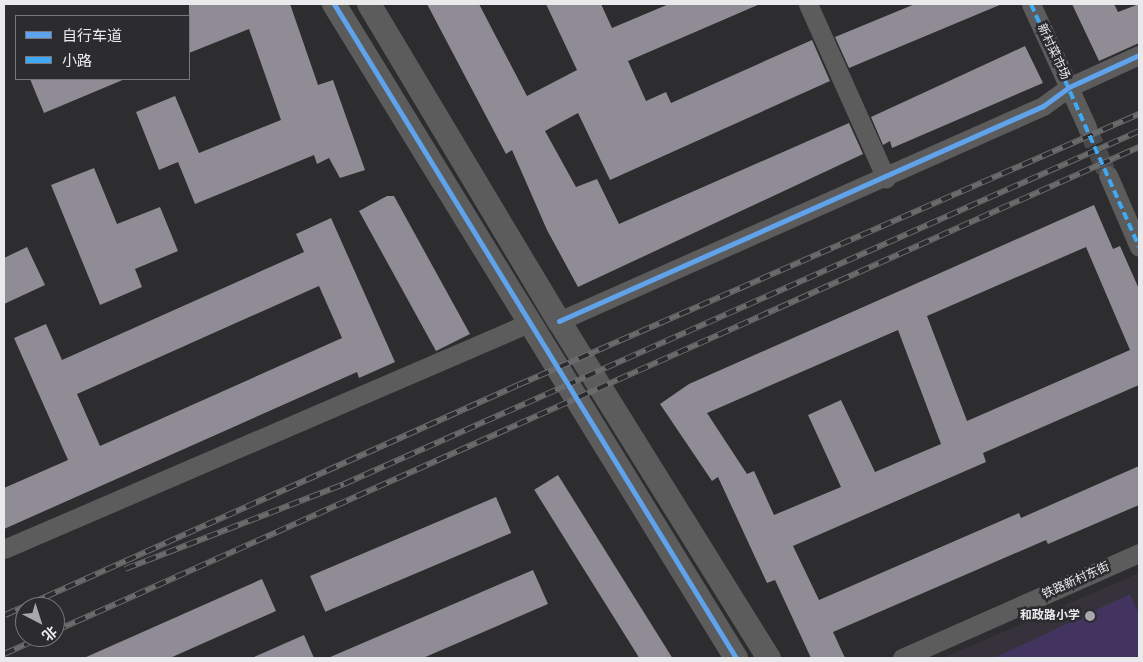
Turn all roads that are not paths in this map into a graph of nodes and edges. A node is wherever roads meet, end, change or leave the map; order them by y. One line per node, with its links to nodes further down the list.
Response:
1 (334, 4): 11 (street)
2 (369, 4): 12 (street)
3 (808, 4): 9 (street)
4 (1031, 4): 6 (street, 新村菜市场)
5 (1139, 55): 6 (street)
6 (1069, 86): 7 (street, 新村菜市场); 9 (street)
7 (1087, 127)
8 (1108, 175): 10 (street)
9 (886, 178): 12 (street)
10 (1139, 246)
11 (531, 322): 13 (street); 15 (street)
12 (559, 322): 16 (street)
13 (4, 549)
14 (1139, 553): 17 (street, 铁路新村东街)
15 (736, 658)
16 (769, 658)
17 (902, 658)

